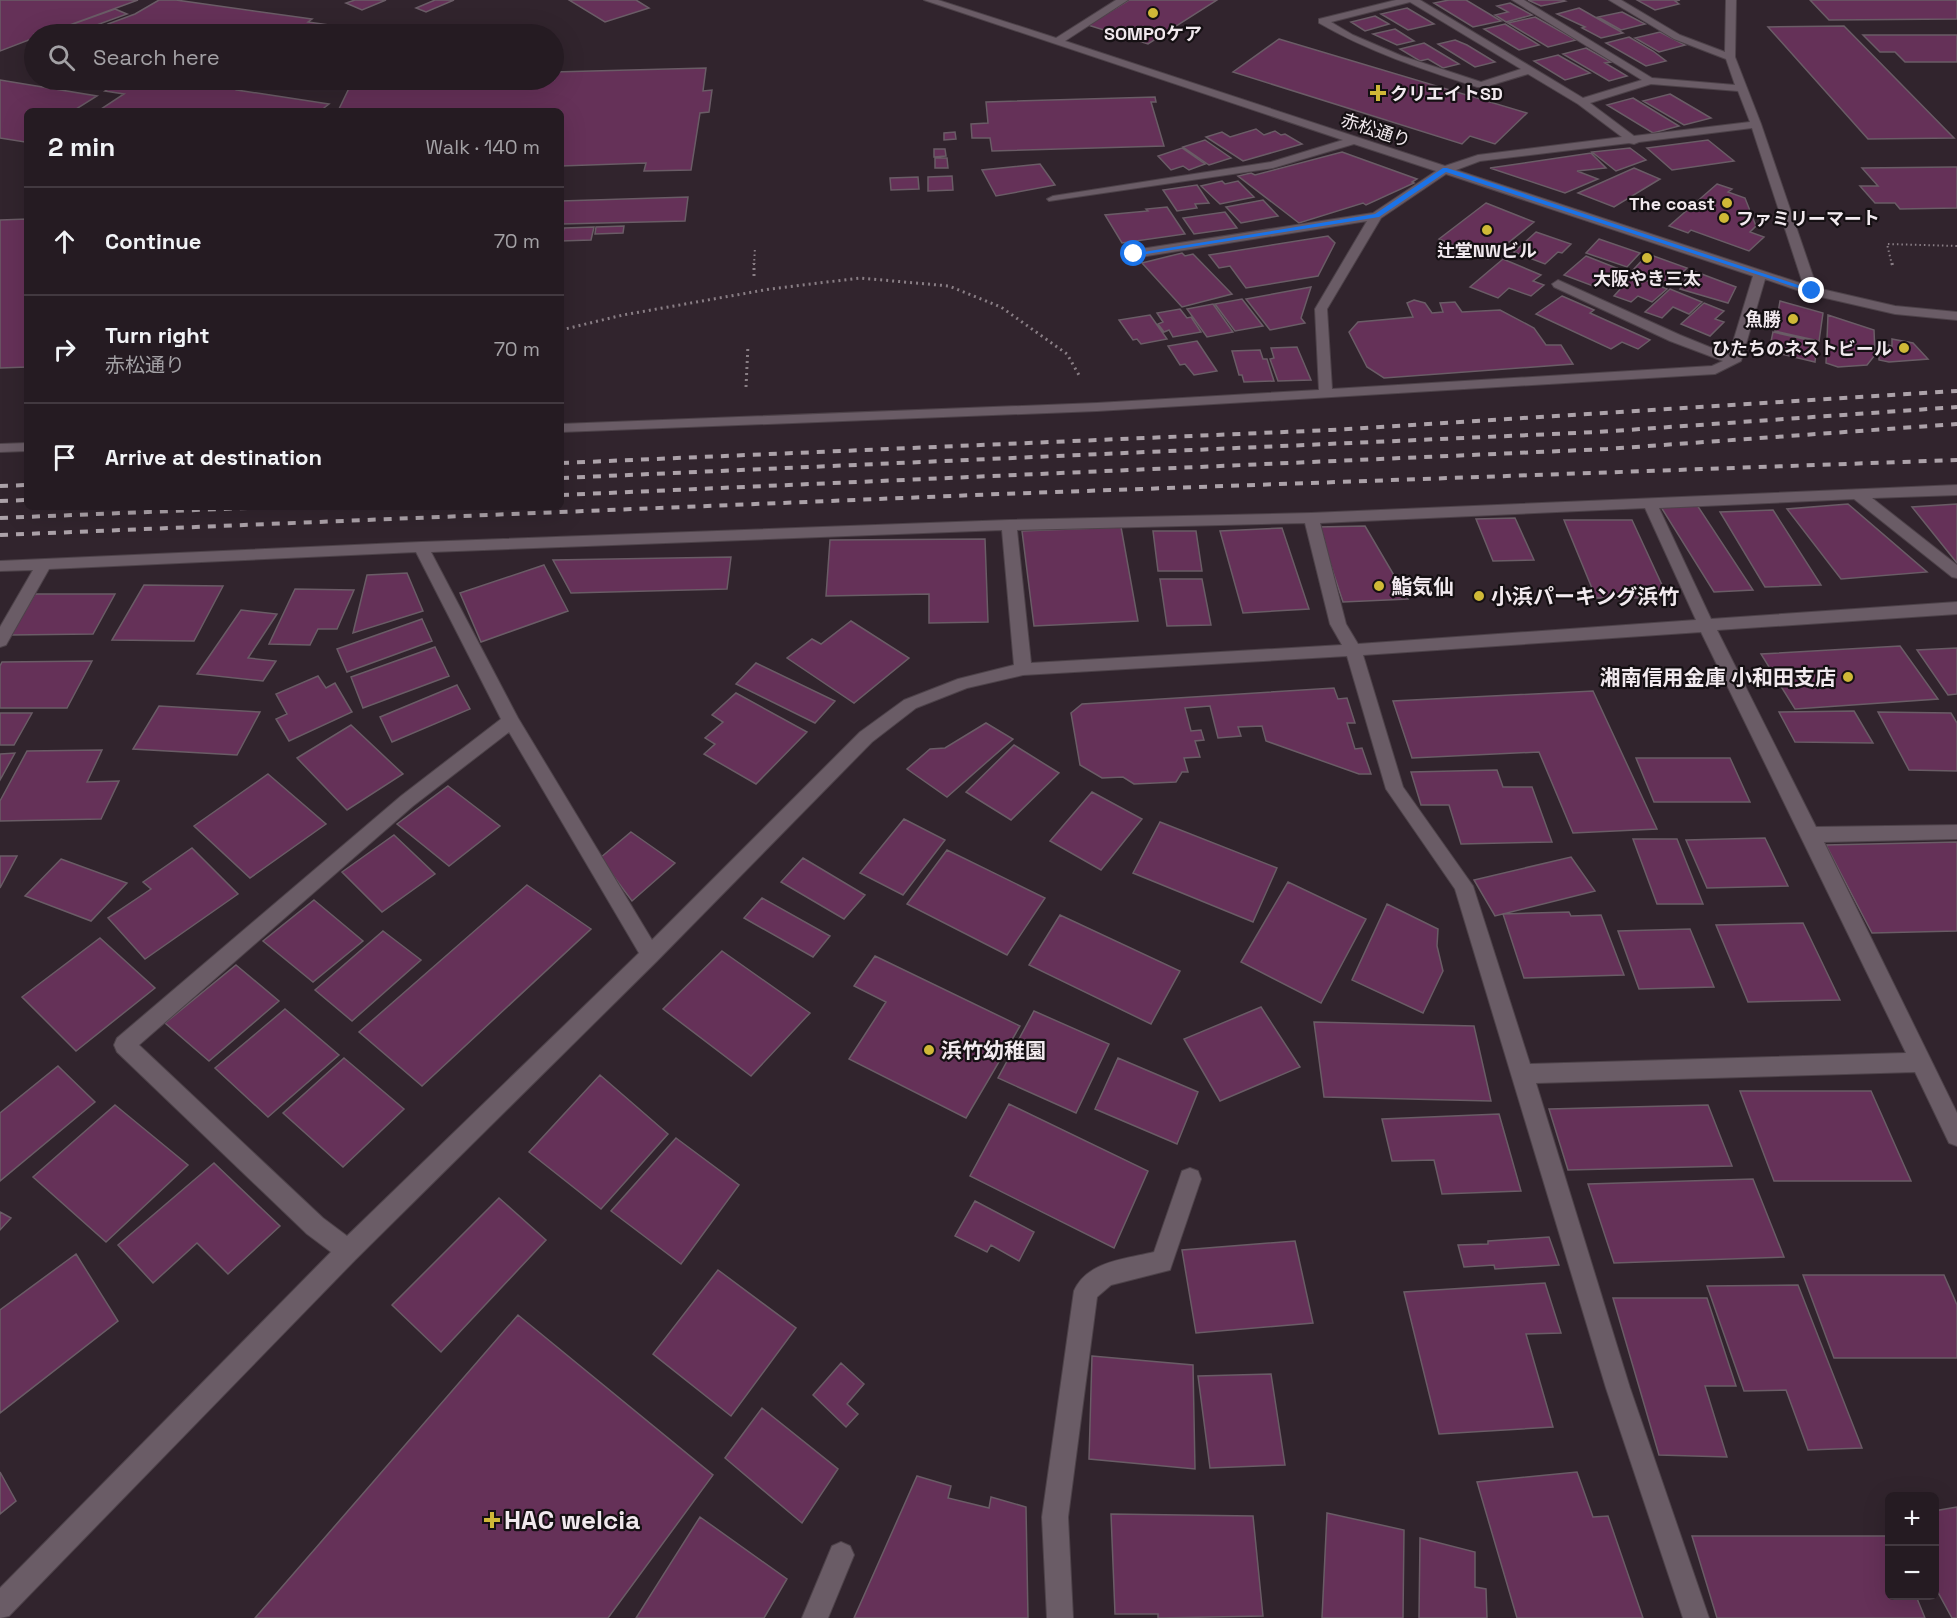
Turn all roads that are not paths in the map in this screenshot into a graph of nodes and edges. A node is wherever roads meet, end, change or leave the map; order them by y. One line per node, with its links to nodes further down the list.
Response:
1 (929, 0): 7 (street, 赤松通り)
2 (1123, 0): 7 (street)
3 (1411, 0): 9 (street); 9 (street)
4 (1517, 0): 10 (street)
5 (1614, 0): 8 (street)
6 (1729, 2): 8 (street)
7 (1057, 42): 14 (street, 赤松通り)
8 (1730, 57): 11 (street)
9 (1530, 70): 12 (street)
10 (1650, 81): 11 (street); 12 (street)
11 (1740, 88): 13 (street)
12 (1582, 102): 15 (street)
13 (1756, 124): 15 (street); 22 (street)
14 (1354, 140): 16 (street, 赤松通り); 17 (street)
15 (1634, 141): 16 (street)
16 (1445, 170): 18 (street); 20 (street, 赤松通り)
17 (1053, 199)
18 (1376, 216): 19 (street); 25 (street)
19 (1134, 254)
20 (1760, 274): 22 (street, 赤松通り); 24 (street)
21 (1558, 284): 24 (street)
22 (1812, 291): 23 (street, 赤松通り)
23 (1957, 316)
24 (1734, 362): 25 (street)
25 (1326, 395): 26 (street)
26 (564, 428)
27 (24, 447): 28 (street)
28 (0, 448)
29 (1957, 490): 30 (street)
30 (1859, 496): 31 (street); 37 (street)
31 (1650, 504): 32 (street); 39 (street)
32 (1311, 518): 33 (street); 41 (street)
33 (1009, 525): 34 (street); 42 (street)
34 (421, 547): 35 (street); 43 (street)
35 (44, 564): 36 (street); 40 (street)
36 (0, 566)
37 (1957, 573)
38 (1957, 608): 39 (street)
39 (1706, 626): 41 (street); 45 (street)
40 (0, 641)
41 (1353, 650): 42 (street); 48 (street)
42 (1023, 669): 46 (street)
43 (511, 722): 46 (street); 51 (street)
44 (1957, 832): 45 (street)
45 (1811, 835): 47 (street)
46 (651, 955): 51 (street)
47 (1922, 1062): 48 (street); 49 (street)
48 (1523, 1074): 56 (street)
49 (1957, 1136)
50 (1191, 1179): 55 (street)
51 (348, 1251): 53 (street)
52 (841, 1555): 54 (street)
53 (0, 1607)
54 (815, 1618)
55 (1060, 1618)
56 (1696, 1618)

